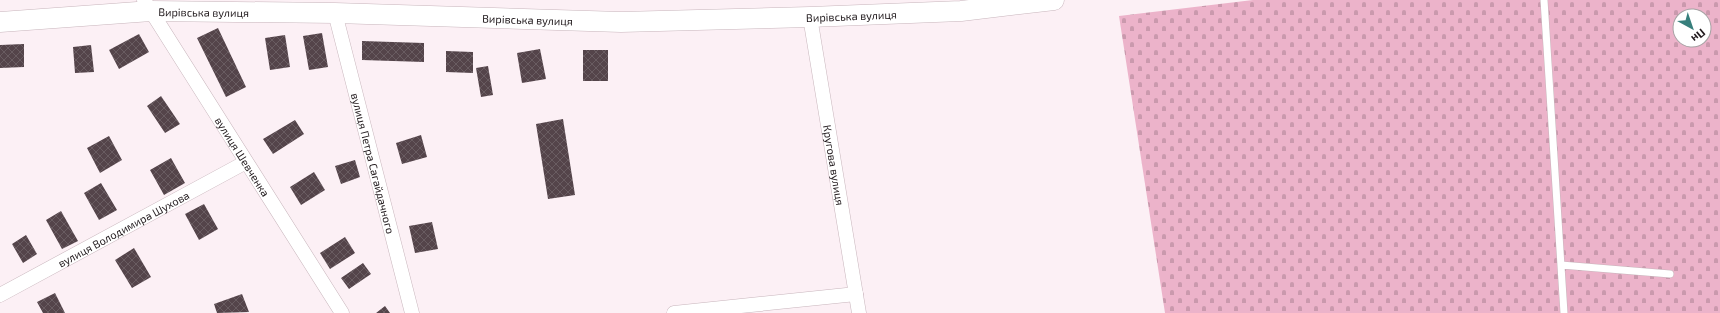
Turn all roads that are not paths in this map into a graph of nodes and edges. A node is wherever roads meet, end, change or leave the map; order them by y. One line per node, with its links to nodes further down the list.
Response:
1 (1054, 0): 5 (main road, Вирівська вулиця)
2 (1544, 0): 8 (lane)
3 (148, 6): 4 (main road, Вирівська вулиця); 6 (main road, Вирівська вулиця); 7 (street, вулиця Шевченка)
4 (336, 6): 5 (main road, Вирівська вулиця); 13 (street, вулиця Петра Сагайдачного)
5 (810, 18): 10 (street, Кругова вулиця)
6 (0, 22)
7 (246, 162): 11 (street, вулиця Володимира Шухова); 12 (street, вулиця Шевченка)
8 (1561, 265): 9 (lane); 16 (lane)
9 (1670, 274)
10 (856, 294): 14 (street); 15 (street, Кругова вулиця)
11 (0, 295)
12 (342, 313)
13 (412, 313)
14 (674, 313)
15 (859, 313)
16 (1564, 313)

